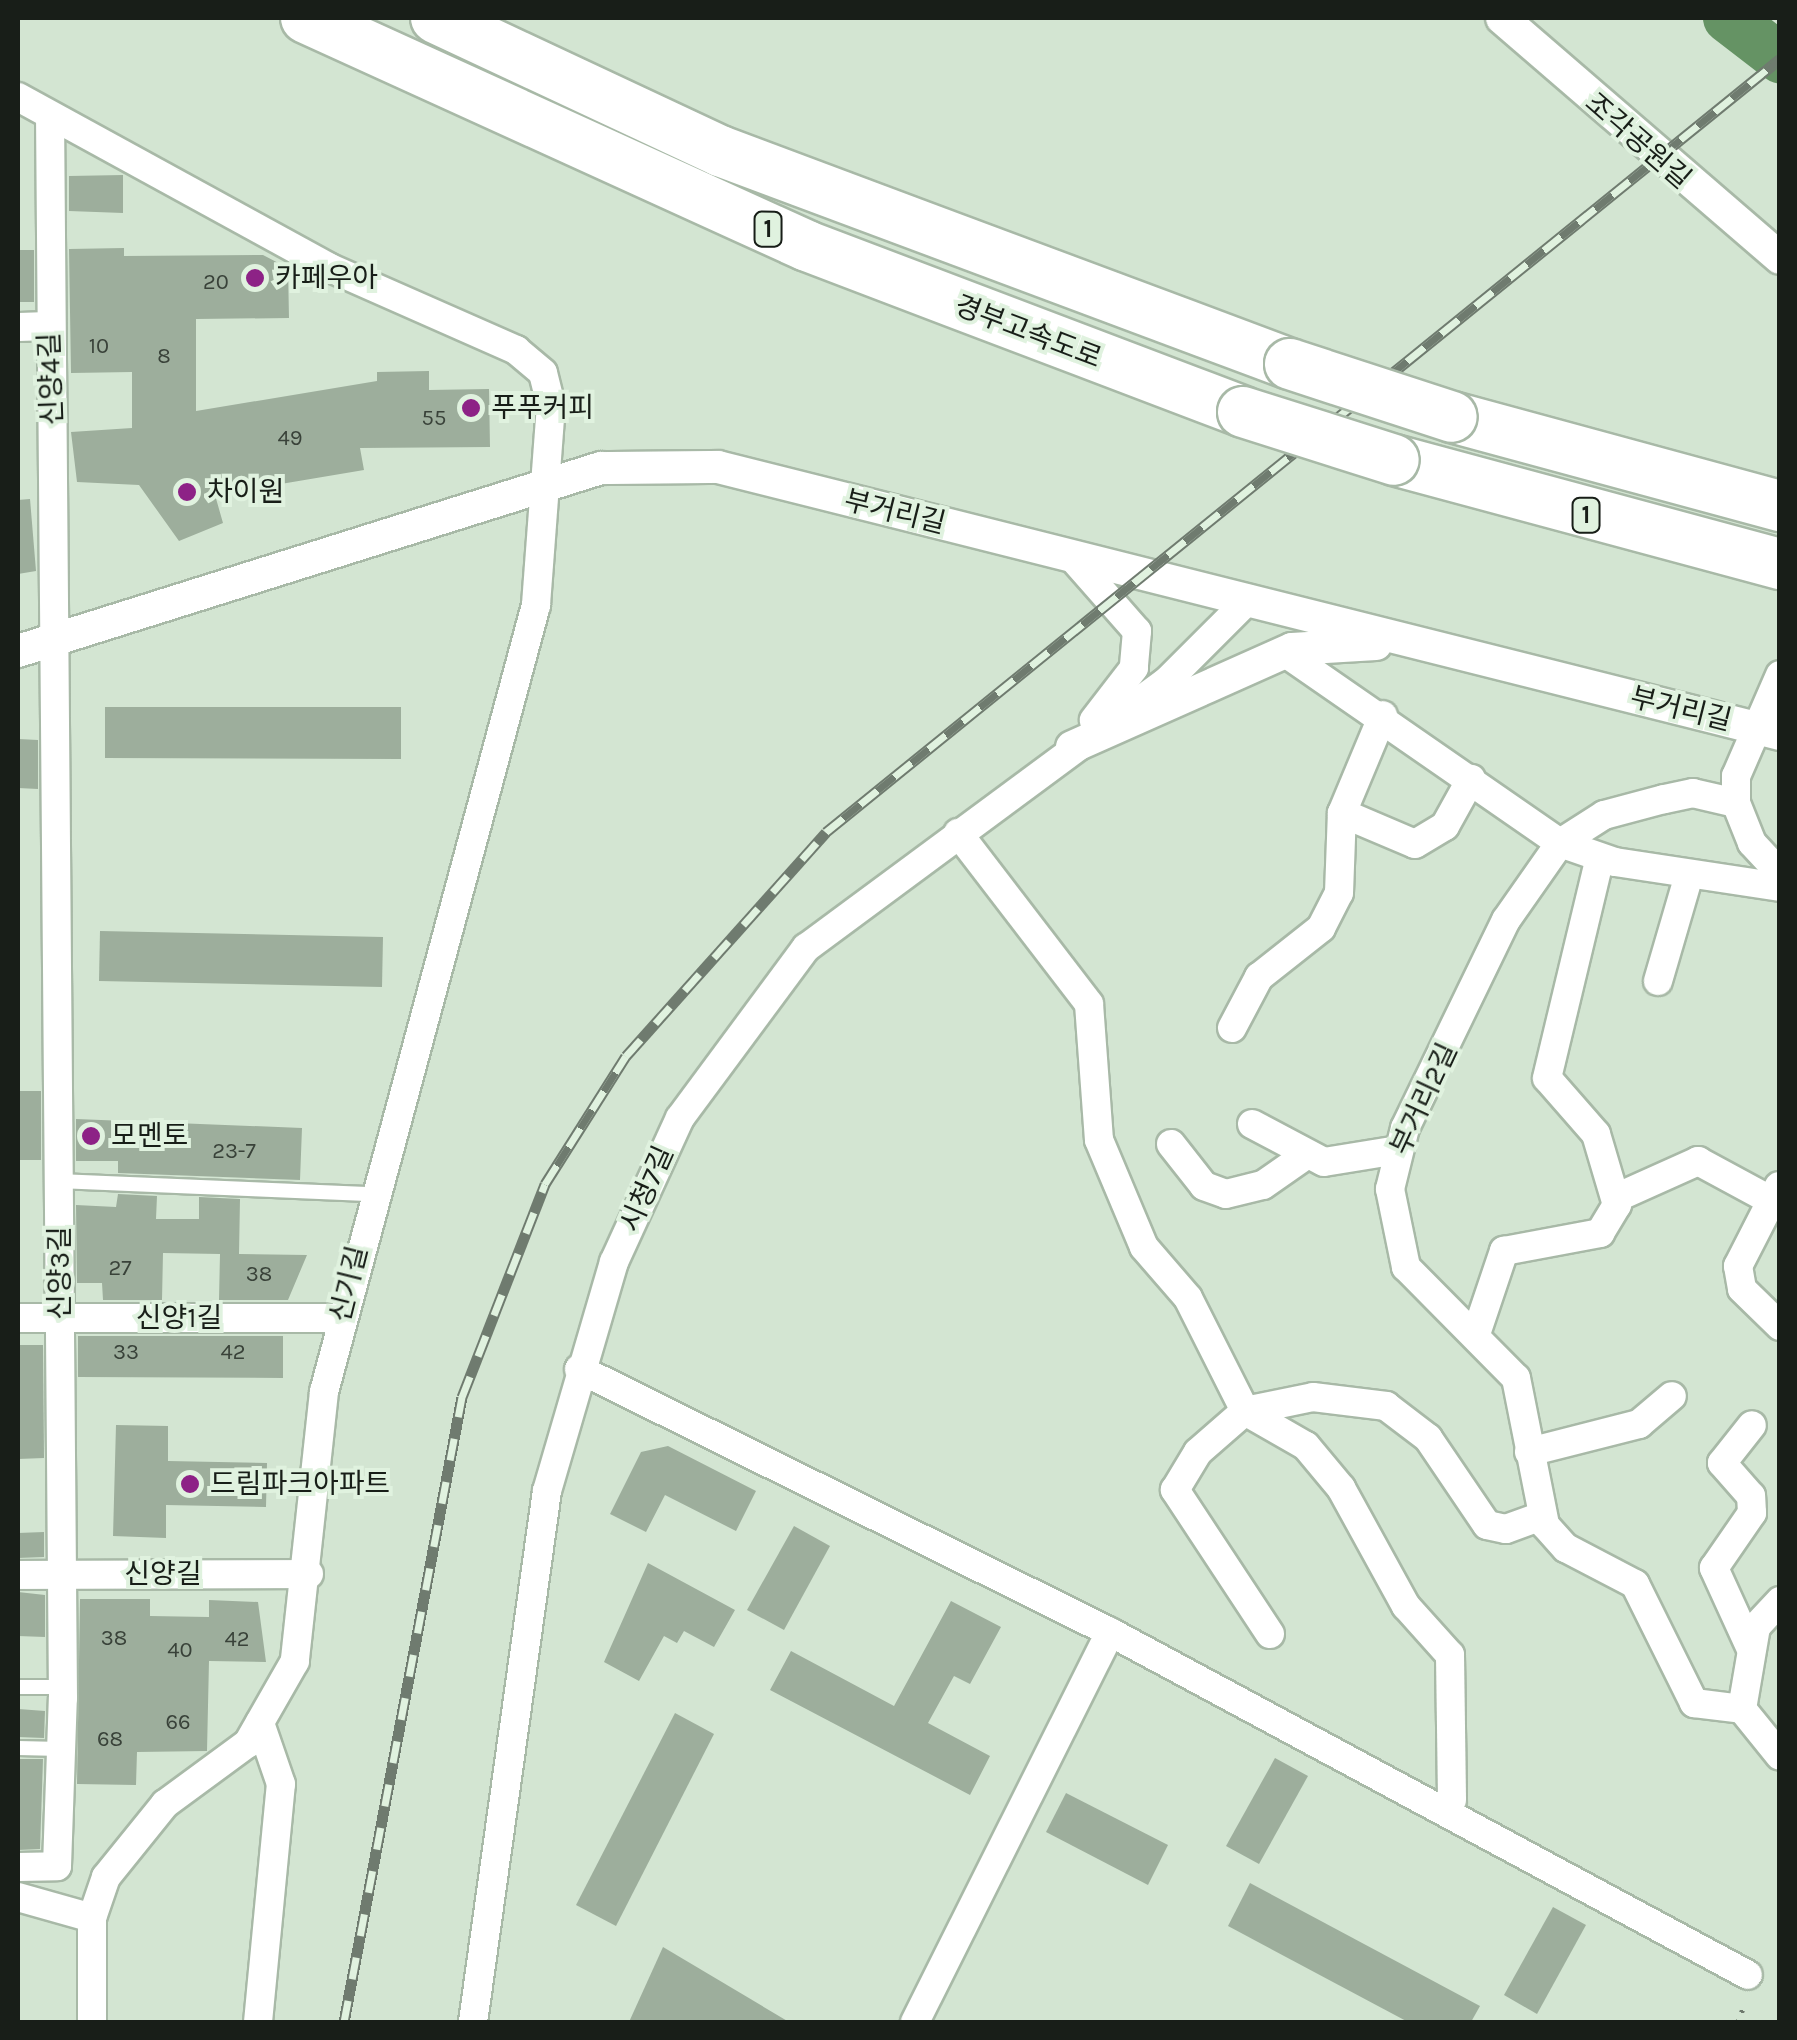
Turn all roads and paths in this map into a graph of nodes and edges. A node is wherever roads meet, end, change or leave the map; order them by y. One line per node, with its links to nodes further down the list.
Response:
1 (306, 18): 12 (highway, 경부고속도로 / 1, bridge)
2 (436, 18): 10 (highway, 경부고속도로 / 1, bridge)
3 (1502, 18): 6 (street, 조각공원길)
4 (18, 97): 5 (street, 신기길)
5 (50, 116): 7 (street, 신양4길); 9 (street, 신기길)
6 (1780, 258)
7 (49, 326): 8 (street); 14 (street, 신양4길)
8 (18, 327)
9 (541, 487): 11 (street, 부거리길); 14 (street, 부거리길); 39 (street, 신기길)
10 (1780, 506)
11 (1070, 556): 13 (street, 부거리길); 21 (street)
12 (1780, 564)
13 (1250, 599): 15 (street, 부거리길); 21 (street, 시청7길)
14 (49, 640): 16 (street, 부거리길); 37 (street, 신양3길)
15 (1438, 648): 17 (street); 20 (street, 부거리길)
16 (18, 651)
17 (1284, 652): 19 (street); 21 (street)
18 (1780, 674): 20 (street)
19 (1383, 715): 22 (street); 24 (street)
20 (1766, 730): 23 (street)
21 (1072, 747): 25 (street, 시청7길)
22 (1471, 779): 24 (street); 26 (street)
23 (1736, 803): 26 (street, 부거리2길); 28 (street)
24 (1342, 813): 32 (street)
25 (958, 833): 46 (street, 시청7길); 48 (street)
26 (1560, 844): 27 (street); 35 (street, 부거리2길)
27 (1600, 858): 29 (street); 40 (street)
28 (1780, 873)
29 (1689, 875): 30 (street); 31 (street)
30 (1780, 888)
31 (1658, 981)
32 (1232, 1028)
33 (1252, 1124): 36 (street)
34 (1171, 1144): 36 (street)
35 (1398, 1150): 36 (street); 45 (street, 부거리2길)
36 (1306, 1155)
37 (59, 1181): 39 (lane); 42 (street, 신양3길)
38 (1775, 1192): 40 (street); 44 (street)
39 (372, 1194): 43 (street, 신기길)
40 (1618, 1196): 45 (street)
41 (18, 1318): 42 (street, 신양1길)
42 (60, 1318): 43 (street, 신양1길); 52 (street, 신양3길)
43 (340, 1318): 53 (street, 신기길)
44 (1780, 1326)
45 (1476, 1334): 50 (street, 부거리2길)
46 (579, 1369): 56 (street); 73 (street, 시청7길)
47 (1672, 1396): 50 (street)
48 (1245, 1410): 51 (street); 57 (street); 66 (street)
49 (1752, 1425): 58 (street)
50 (1529, 1452): 51 (street, 부거리2길)
51 (1541, 1516): 61 (street)
52 (63, 1574): 53 (street, 신양길); 54 (street, 신양길); 60 (street, 신양3길)
53 (308, 1574): 62 (street, 신기길)
54 (18, 1575)
55 (1780, 1601): 58 (street)
56 (1110, 1632): 70 (street); 74 (street)
57 (1270, 1634)
58 (1750, 1646): 61 (street)
59 (18, 1686): 60 (lane)
60 (62, 1687): 64 (street, 신양3길)
61 (1742, 1708): 65 (street)
62 (260, 1723): 69 (street, 신기길); 72 (street)
63 (18, 1748): 64 (lane)
64 (61, 1749): 67 (street, 신양3길)
65 (1780, 1756)
66 (1452, 1800)
67 (18, 1867)
68 (18, 1897): 69 (street)
69 (92, 1918): 71 (street, 신기길)
70 (1748, 1975)
71 (92, 2022)
72 (258, 2022)
73 (473, 2022)
74 (914, 2022)

